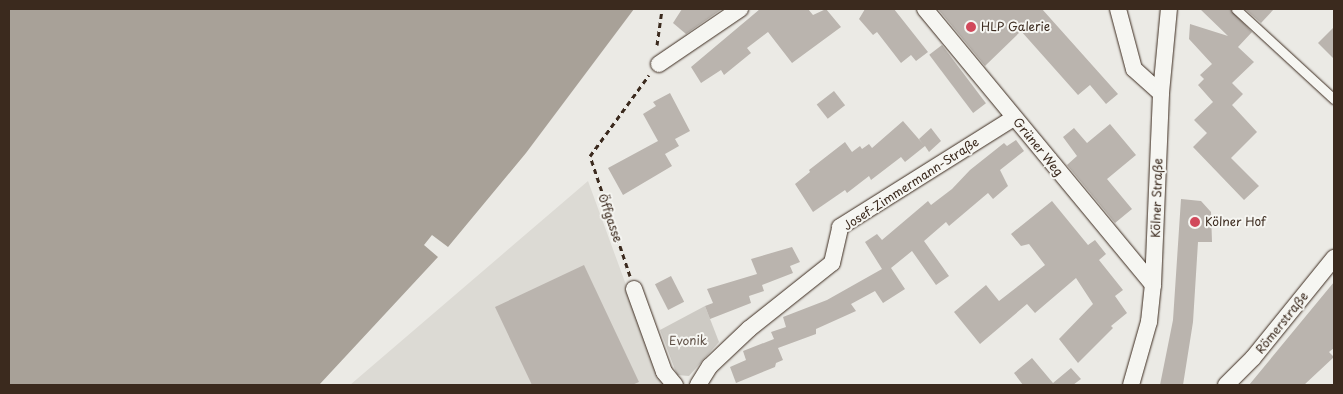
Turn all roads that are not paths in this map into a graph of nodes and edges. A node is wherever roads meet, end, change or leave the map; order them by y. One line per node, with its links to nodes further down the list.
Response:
1 (740, 9): 6 (street)
2 (925, 9): 9 (street, Grüner Weg)
3 (1118, 9): 7 (street)
4 (1169, 9): 7 (street, Kölner Straße)
5 (1236, 9): 8 (lane)
6 (658, 56)
7 (1161, 93): 11 (street, Kölner Straße)
8 (1334, 99)
9 (1014, 118): 11 (street, Grüner Weg); 14 (street, Josef-Zimmermann-Straße)
10 (1334, 258): 16 (street, Römerstraße)
11 (1153, 285): 15 (street, Kölner Straße)
12 (634, 289): 13 (street)
13 (675, 385)
14 (698, 385)
15 (1131, 385)
16 (1226, 385)

